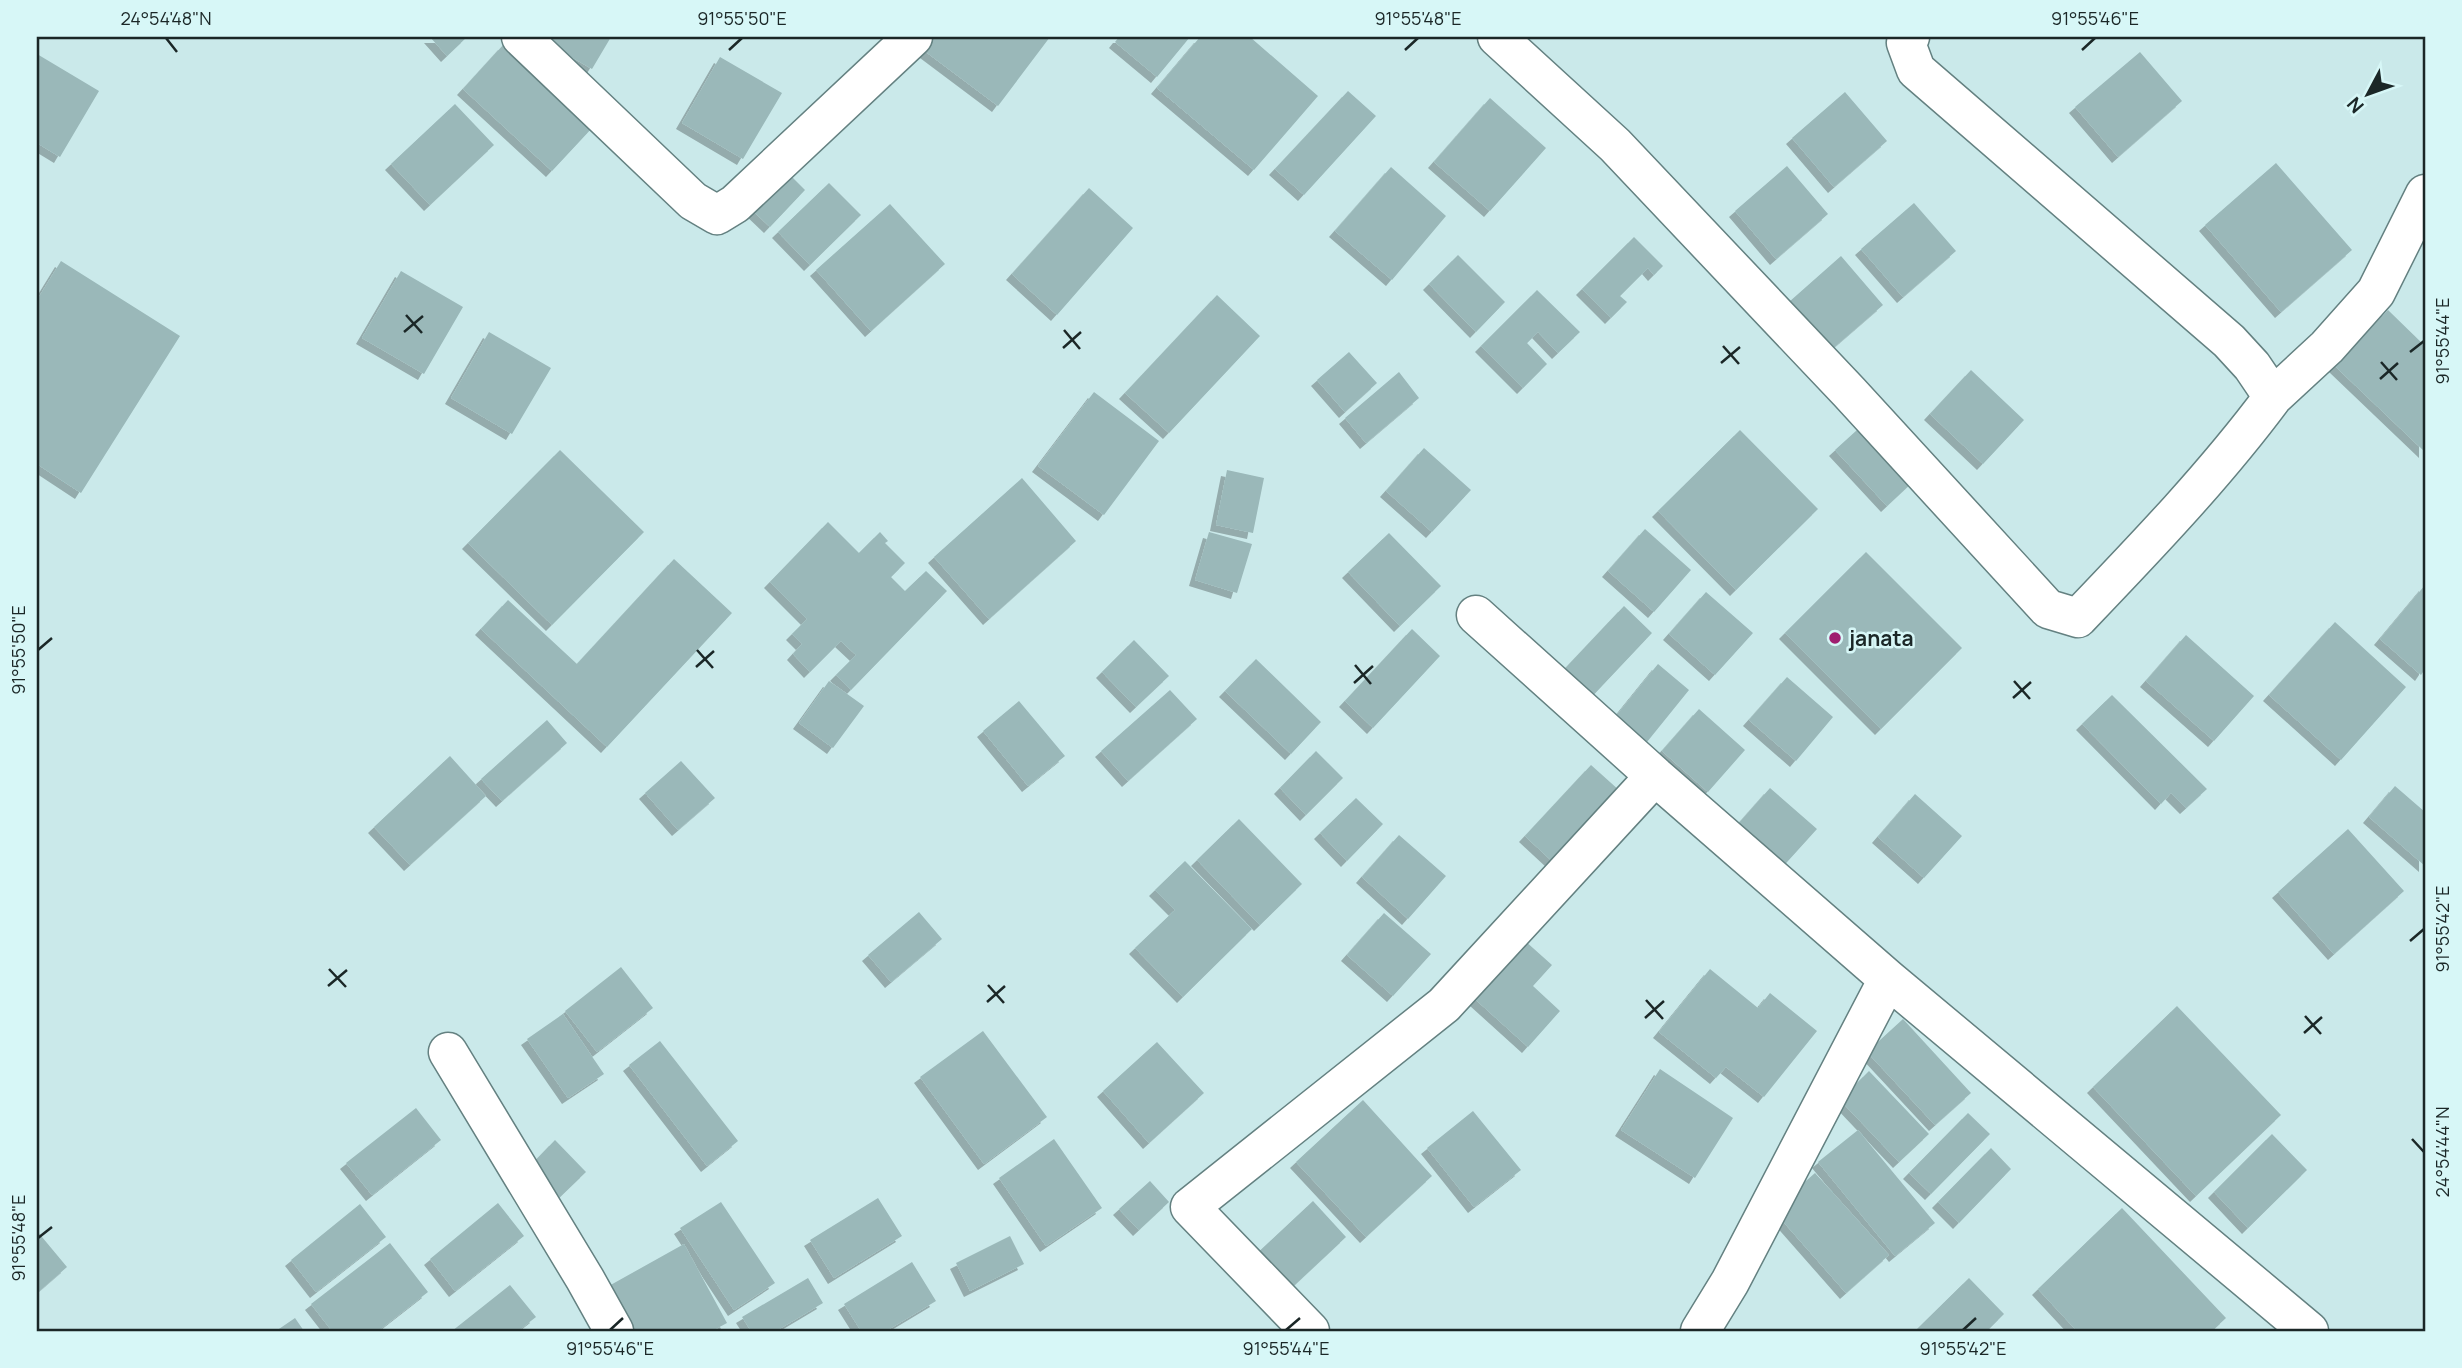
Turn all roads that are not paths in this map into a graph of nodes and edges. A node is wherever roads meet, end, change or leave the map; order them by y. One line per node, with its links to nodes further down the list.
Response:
1 (521, 37): 2 (street)
2 (913, 37)
3 (1497, 37): 6 (street)
4 (1910, 37): 6 (street)
5 (2425, 194): 6 (street)
6 (2273, 397)
7 (1476, 615): 8 (street)
8 (1655, 776): 9 (street); 12 (street)
9 (1888, 979): 13 (street); 14 (street)
10 (448, 1052): 11 (street)
11 (614, 1331)
12 (1310, 1331)
13 (1700, 1331)
14 (2309, 1331)

